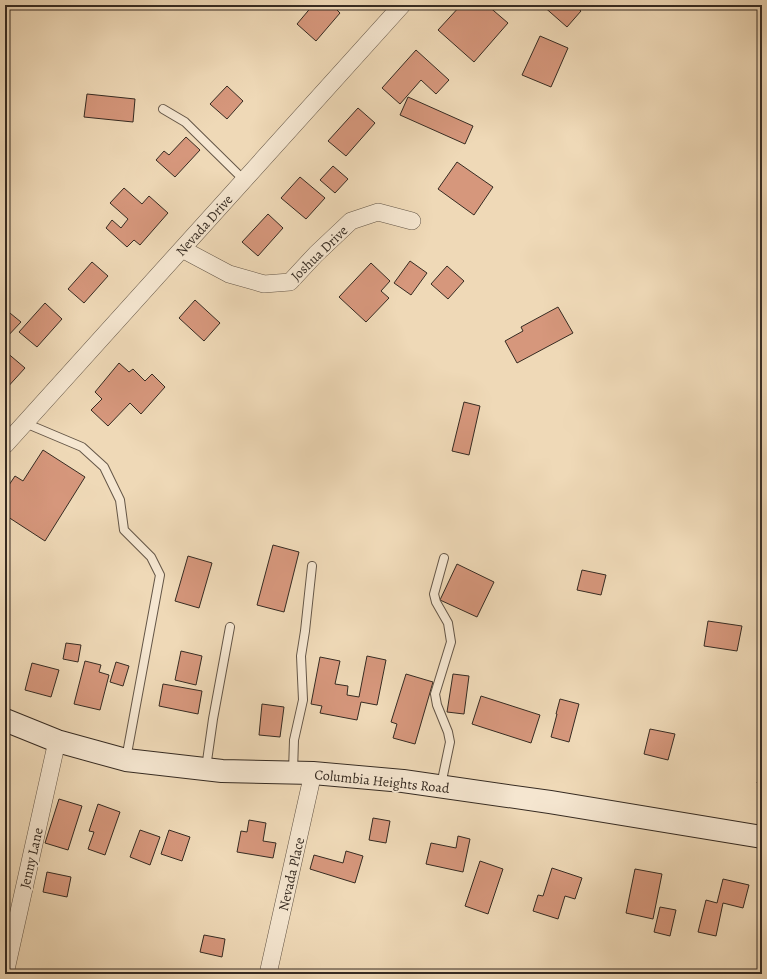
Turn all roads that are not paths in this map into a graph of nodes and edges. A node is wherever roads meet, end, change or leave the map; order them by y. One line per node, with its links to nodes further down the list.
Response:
1 (402, 5): 3 (street, Nevada Drive)
2 (163, 109): 3 (lane)
3 (244, 180): 5 (street, Nevada Drive)
4 (412, 222): 5 (street, Joshua Drive)
5 (182, 249): 6 (street, Nevada Drive)
6 (26, 422): 7 (street, Nevada Drive); 13 (lane)
7 (5, 445)
8 (444, 558): 16 (lane)
9 (312, 566): 15 (lane)
10 (230, 627): 14 (lane)
11 (5, 720): 12 (street, Columbia Heights Road)
12 (57, 741): 13 (street, Columbia Heights Road); 18 (street, Jenny Lane)
13 (126, 760): 14 (street, Columbia Heights Road)
14 (206, 769): 15 (street, Columbia Heights Road)
15 (303, 773): 16 (street, Columbia Heights Road); 19 (street, Nevada Place)
16 (440, 786): 17 (street, Columbia Heights Road)
17 (762, 837)
18 (5, 974)
19 (268, 974)

